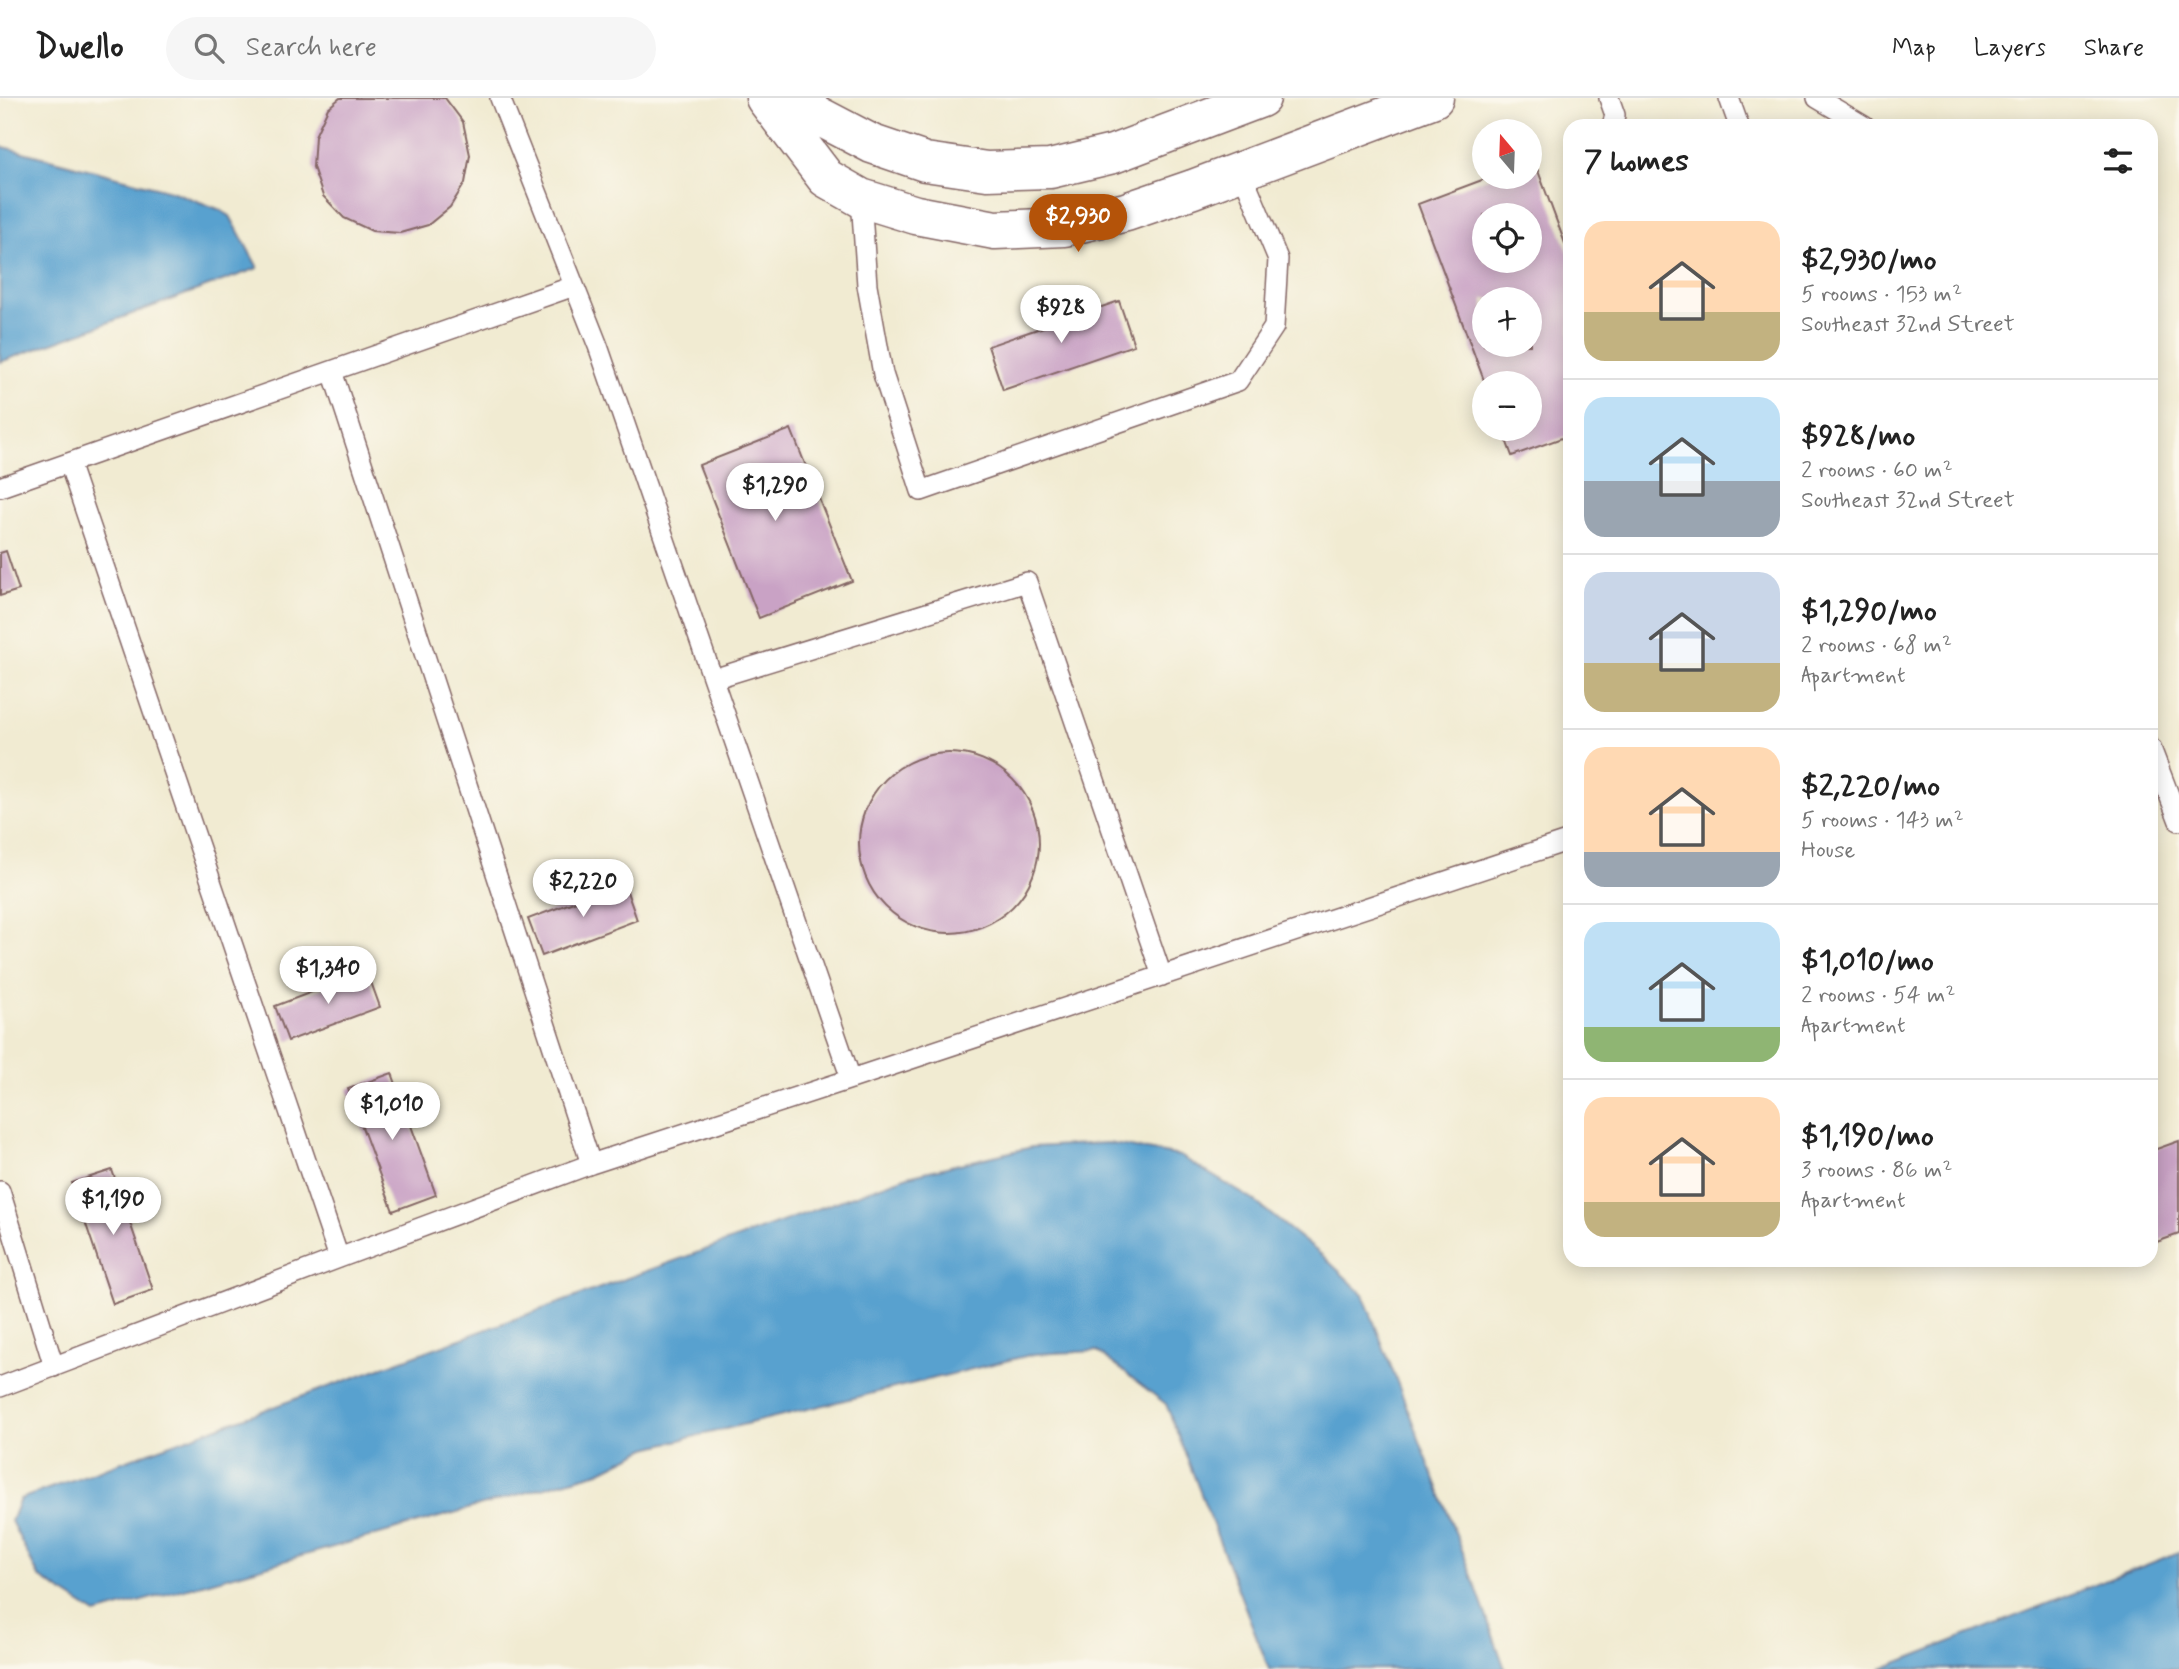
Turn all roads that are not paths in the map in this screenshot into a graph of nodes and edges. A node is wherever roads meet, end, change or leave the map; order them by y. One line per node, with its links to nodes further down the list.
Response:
1 (500, 98): 12 (lane)
2 (765, 98): 11 (street)
3 (784, 98): 4 (street)
4 (1261, 98)
5 (1434, 98): 10 (street)
6 (1729, 98): 8 (lane)
7 (1817, 98): 9 (lane)
8 (1736, 119)
9 (1852, 119)
10 (1241, 170): 11 (street); 11 (lane)
11 (861, 198)
12 (574, 286): 13 (lane); 16 (lane)
13 (332, 371): 14 (lane); 22 (lane)
14 (69, 463): 15 (lane); 24 (lane)
15 (0, 487)
16 (713, 680): 20 (lane); 21 (lane)
17 (2158, 766): 18 (lane)
18 (2179, 821)
19 (1563, 842): 20 (lane)
20 (1162, 976): 21 (lane)
21 (851, 1079): 22 (lane)
22 (591, 1164): 24 (lane)
23 (0, 1191): 25 (lane)
24 (338, 1258): 25 (lane)
25 (54, 1367): 26 (lane)
26 (0, 1387)

